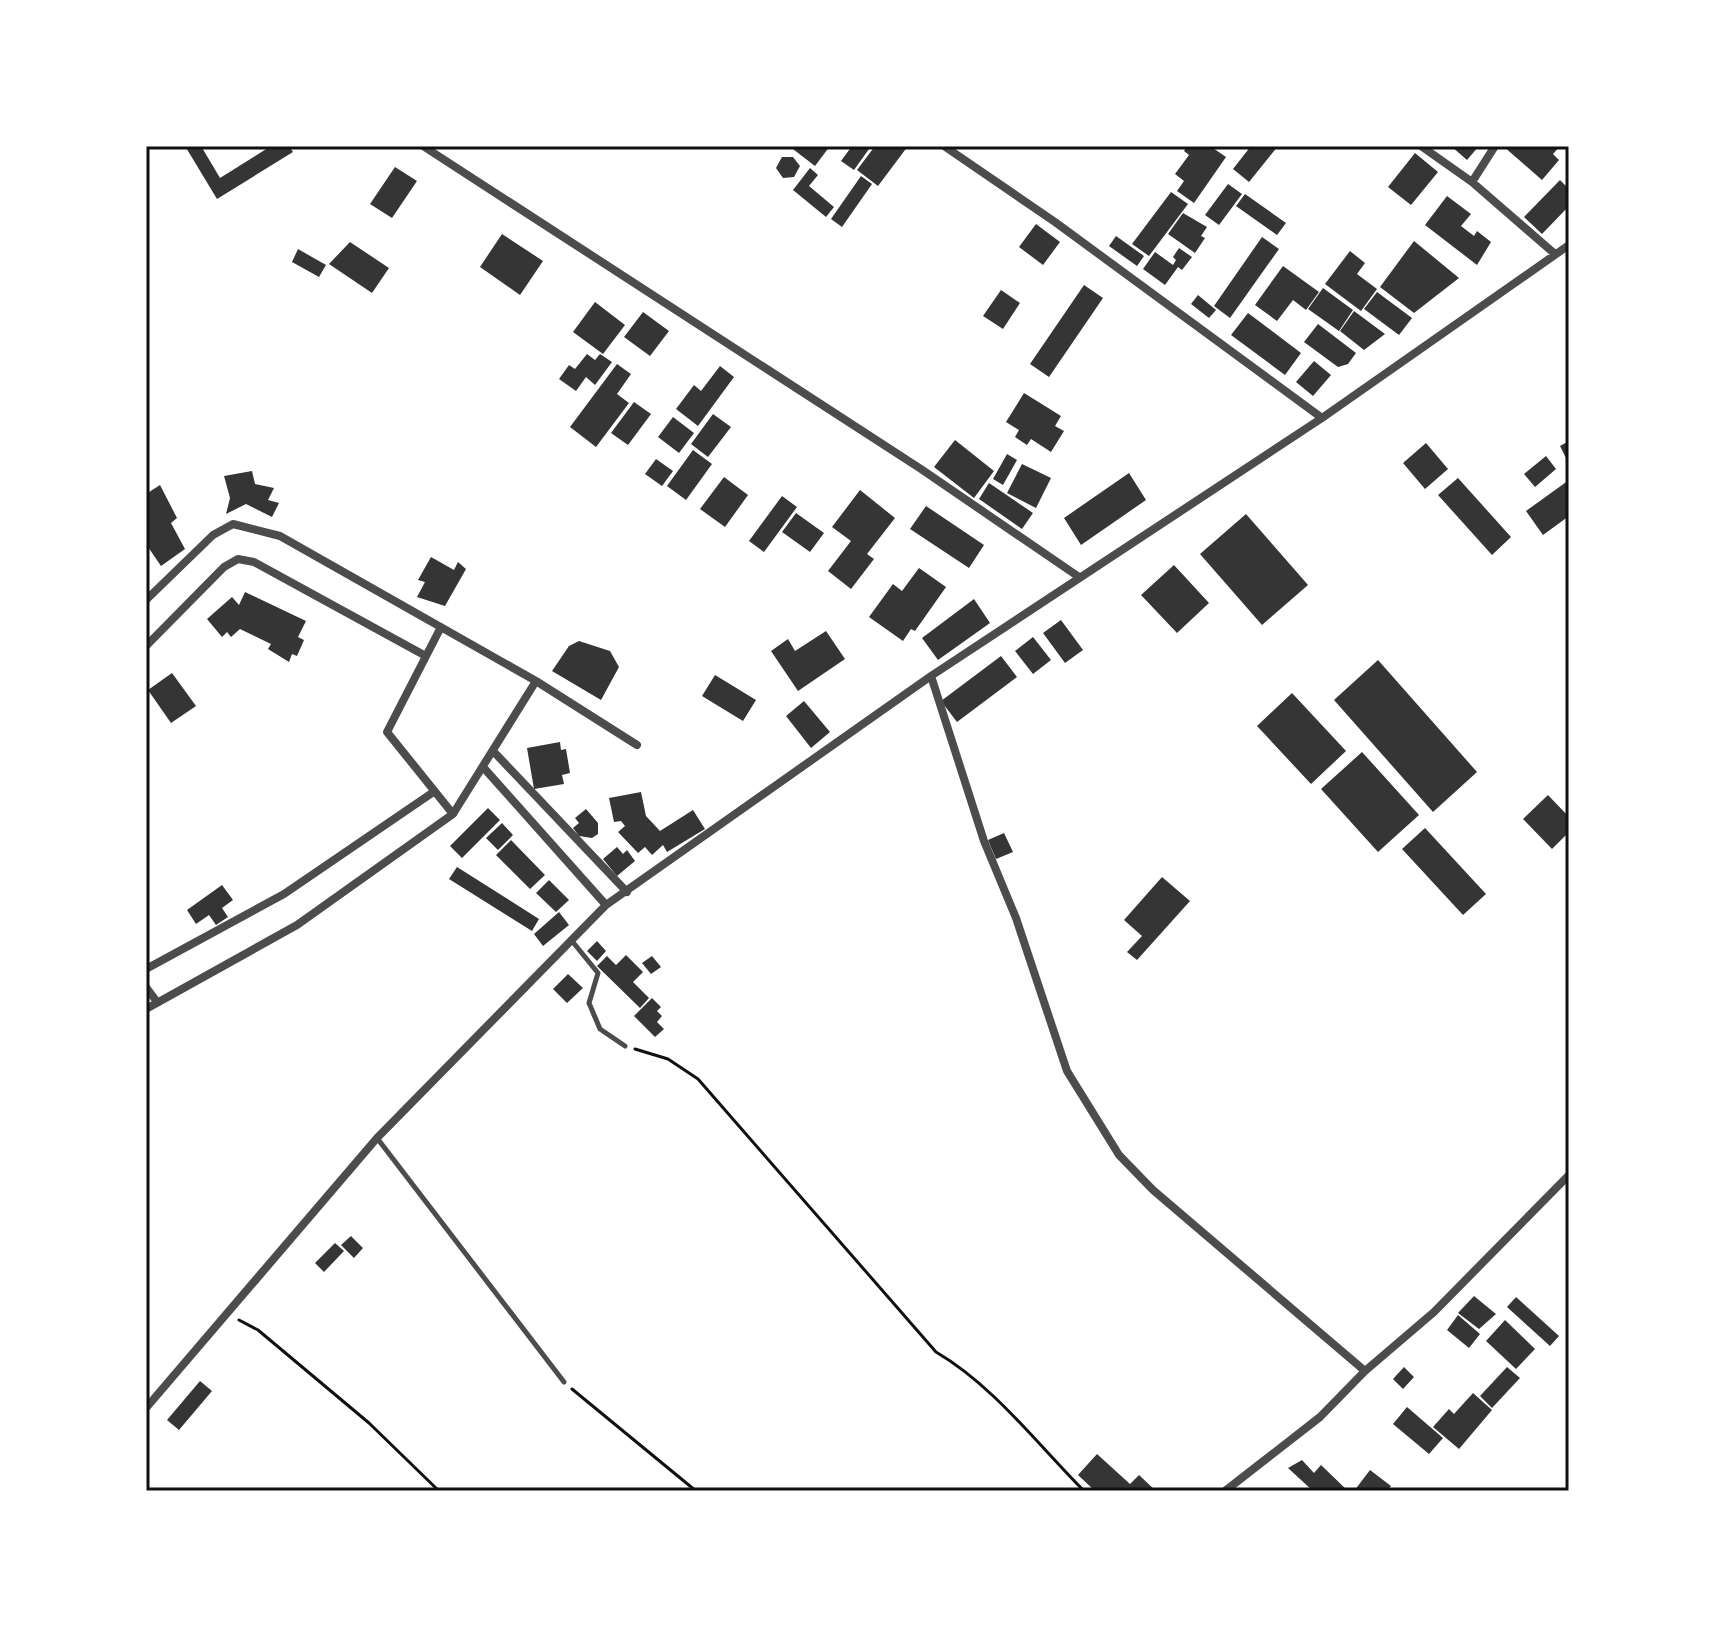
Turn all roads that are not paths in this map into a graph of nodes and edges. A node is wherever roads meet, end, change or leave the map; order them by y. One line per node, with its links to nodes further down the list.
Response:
1 (423, 146): 9 (street)
2 (944, 146): 8 (street)
3 (1421, 146): 5 (street)
4 (1495, 146): 5 (street)
5 (1472, 182): 7 (street)
6 (1569, 245): 7 (street)
7 (1555, 254): 8 (street)
8 (1322, 418): 9 (street)
9 (1079, 577): 14 (street)
10 (146, 600): 11 (street)
11 (441, 627): 13 (street); 15 (street)
12 (146, 646): 13 (street)
13 (424, 655): 19 (street)
14 (931, 676): 21 (street); 31 (street)
15 (536, 681): 16 (street); 17 (street)
16 (637, 745)
17 (493, 751): 18 (street); 21 (street)
18 (483, 767): 20 (street); 22 (street)
19 (432, 793): 20 (street); 24 (street)
20 (453, 814): 26 (street)
21 (627, 892): 22 (street)
22 (606, 905): 23 (street)
23 (570, 939): 28 (lane); 29 (street)
24 (146, 969)
25 (146, 987): 26 (street)
26 (157, 1002): 27 (street)
27 (146, 1009)
28 (625, 1046)
29 (377, 1138): 32 (lane); 33 (street)
30 (1569, 1175): 31 (street)
31 (1365, 1371): 34 (street)
32 (564, 1382)
33 (146, 1408)
34 (1225, 1491)

